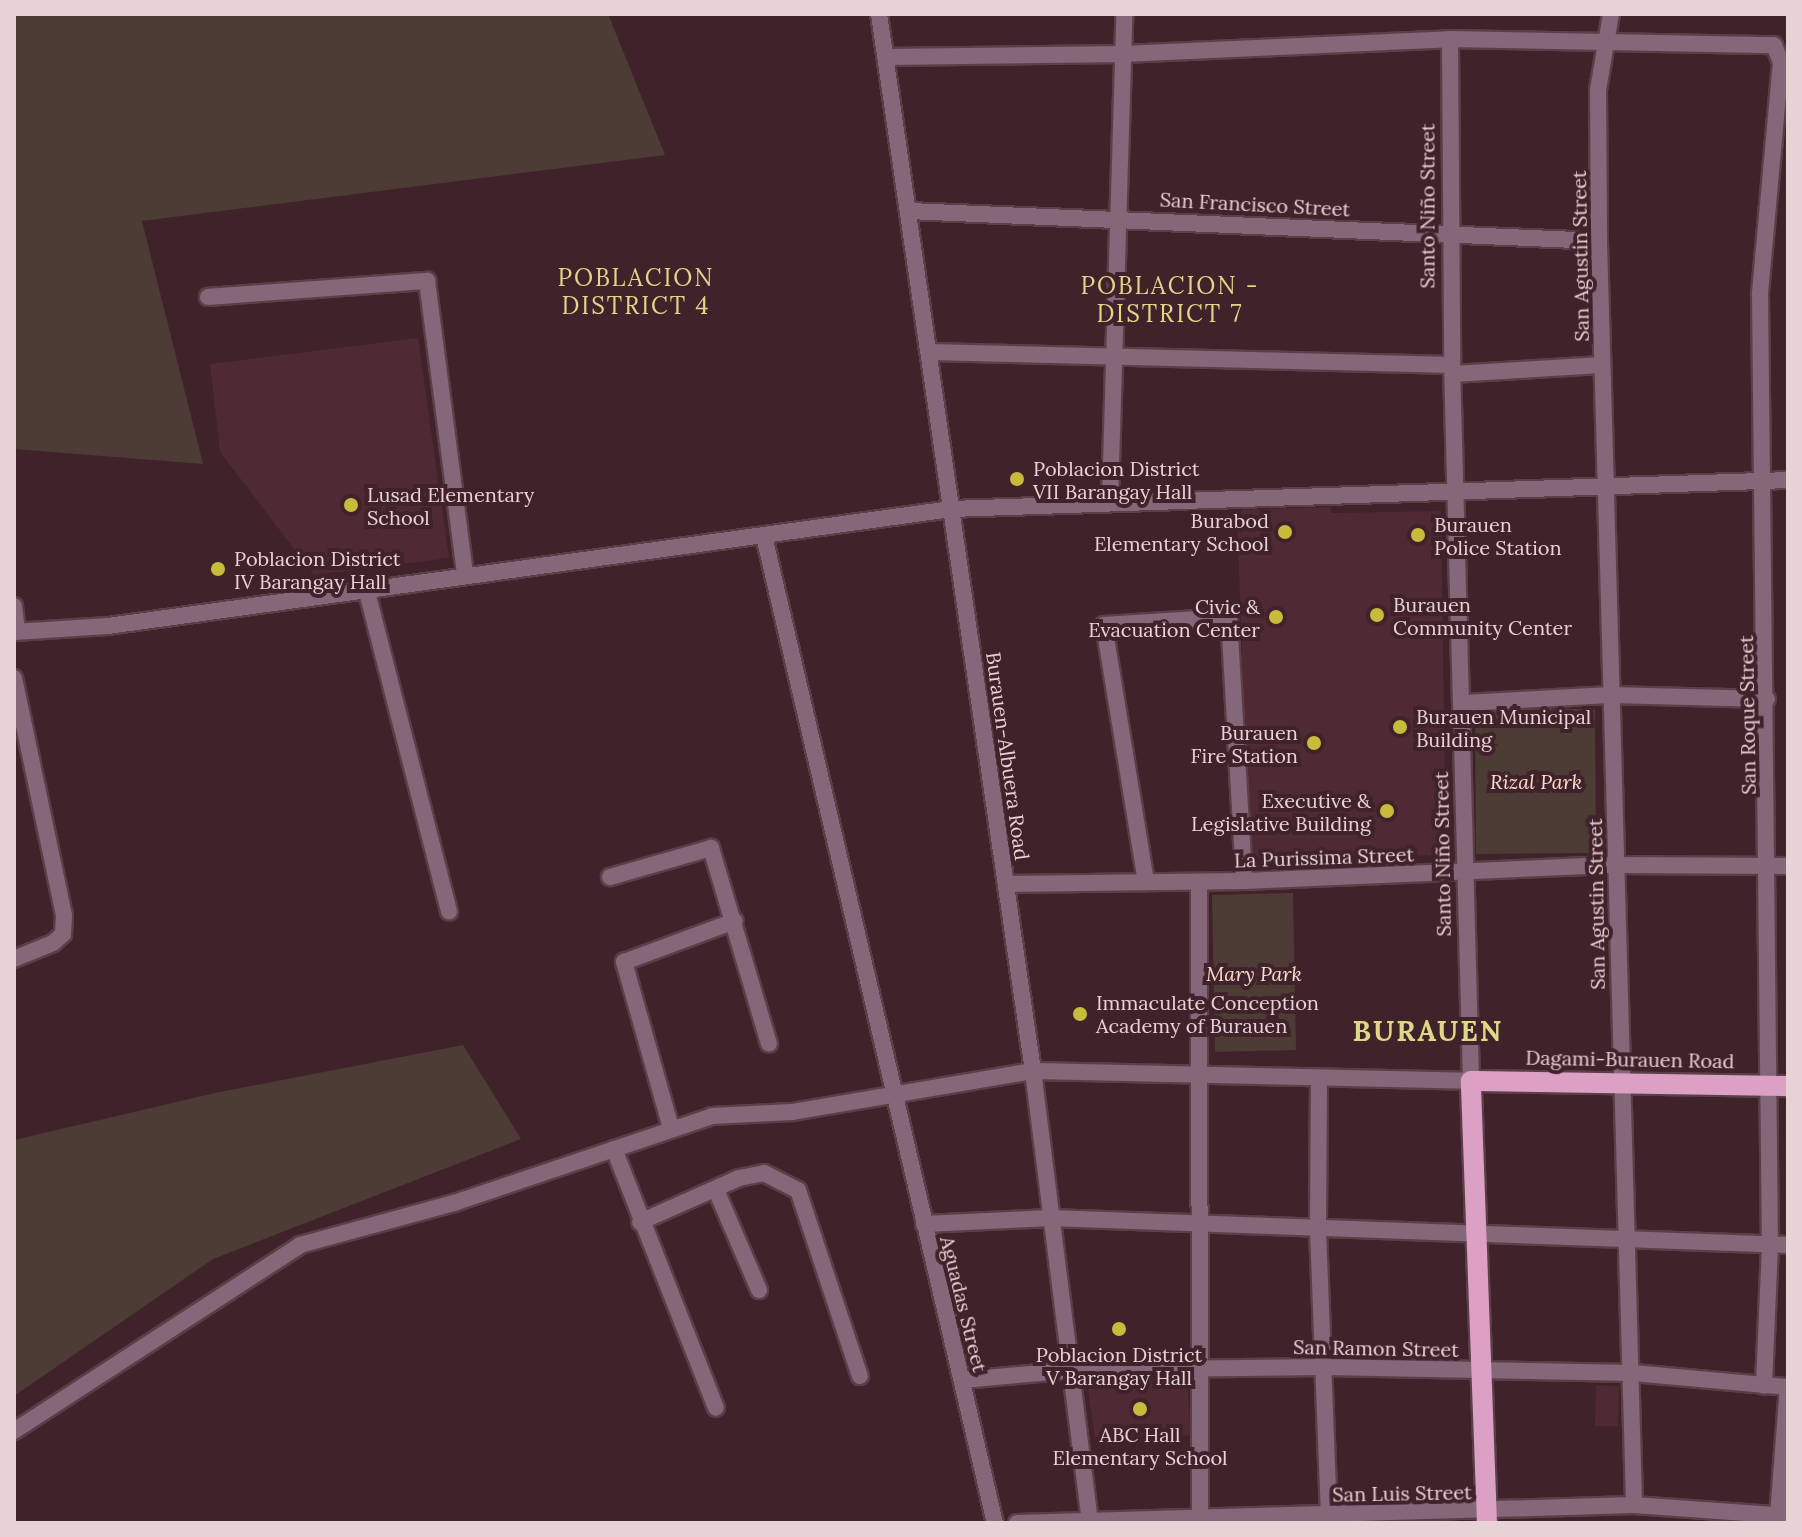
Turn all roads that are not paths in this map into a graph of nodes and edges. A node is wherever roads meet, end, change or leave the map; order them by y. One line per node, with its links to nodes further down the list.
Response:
1 (879, 14): 7 (street, Burauen-Albuera Road)
2 (1124, 14): 6 (street)
3 (1611, 14): 5 (street, San Agustin Street)
4 (1450, 39): 5 (street); 6 (street); 10 (street, Santo Niño Street)
5 (1603, 40): 11 (street, San Agustin Street); 17 (street, San Roque Street)
6 (1123, 54): 7 (street); 9 (street)
7 (886, 57): 8 (street, Burauen-Albuera Road)
8 (909, 211): 9 (street, San Francisco Street); 13 (street, Burauen-Albuera Road)
9 (1119, 218): 10 (street, San Francisco Street); 14 (street)
10 (1451, 234): 11 (street, San Francisco Street); 16 (street, Santo Niño Street)
11 (1599, 241): 15 (street, San Agustin Street)
12 (208, 297): 24 (street)
13 (930, 352): 14 (street); 22 (street, Burauen-Albuera Road)
14 (1114, 355): 16 (street); 21 (street)
15 (1602, 365): 16 (street); 19 (street, San Agustin Street)
16 (1452, 370): 20 (street, Santo Niño Street)
17 (1764, 480): 18 (street); 19 (street); 30 (street, San Roque Street)
18 (1788, 480)
19 (1606, 484): 20 (street); 29 (street, San Agustin Street)
20 (1457, 490): 21 (street); 31 (street, Santo Niño Street)
21 (1110, 499): 22 (street)
22 (951, 509): 23 (street); 40 (street, Burauen-Albuera Road)
23 (764, 536): 24 (street); 51 (street, Aguadas Street)
24 (465, 573): 25 (street)
25 (366, 588): 27 (street); 41 (street)
26 (14, 606): 27 (street)
27 (15, 632)
28 (14, 678): 43 (street)
29 (1610, 695): 30 (street); 31 (street); 32 (street, San Agustin Street)
30 (1767, 699): 33 (street, San Roque Street)
31 (1464, 703): 35 (street, Santo Niño Street)
32 (1615, 865): 33 (street, La Purissima Street); 35 (street, La Purissima Street); 48 (street, San Agustin Street)
33 (1768, 866): 34 (street, La Purissima Street); 50 (street, San Roque Street)
34 (1788, 866)
35 (1466, 871): 37 (street, La Purissima Street); 49 (street, Santo Niño Street)
36 (610, 877): 42 (street)
37 (1244, 881): 38 (street); 39 (street, La Purissima Street)
38 (1146, 882): 39 (street, La Purissima Street); 40 (street, La Purissima Street)
39 (1199, 882): 46 (street)
40 (1006, 884): 45 (street, Burauen-Albuera Road)
41 (449, 912)
42 (735, 921): 44 (street); 52 (street)
43 (14, 959)
44 (769, 1044)
45 (1033, 1071): 46 (street); 51 (street); 55 (street, Burauen-Albuera Road)
46 (1200, 1077): 47 (street); 58 (street)
47 (1319, 1078): 49 (street); 59 (street)
48 (1620, 1080): 49 (main road, Dagami-Burauen Road); 50 (main road, Dagami-Burauen Road); 61 (street, San Agustin Street)
49 (1471, 1081): 60 (main road, Santo Niño Street)
50 (1778, 1086): 63 (street, San Roque Street)
51 (893, 1096): 52 (street); 57 (street, Aguadas Street)
52 (671, 1128): 53 (street)
53 (614, 1149): 56 (street); 75 (street)
54 (716, 1190): 56 (street); 64 (street); 70 (street)
55 (1051, 1218): 57 (street); 58 (street); 68 (street, Burauen-Albuera Road)
56 (640, 1222): 74 (street)
57 (924, 1224): 71 (street, Aguadas Street)
58 (1201, 1224): 59 (street); 65 (street)
59 (1318, 1230): 60 (street); 66 (street)
60 (1474, 1237): 61 (street); 67 (main road, Santo Niño Street)
61 (1627, 1237): 63 (street); 69 (street, San Agustin Street)
62 (1788, 1245): 63 (street)
63 (1770, 1246): 72 (street, San Roque Street)
64 (759, 1290)
65 (1200, 1367): 66 (street, San Ramon Street); 68 (street, San Ramon Street); 79 (street)
66 (1325, 1367): 67 (street, San Ramon Street); 80 (street)
67 (1481, 1369): 69 (street, San Ramon Street); 78 (main road, Santo Niño Street)
68 (1072, 1370): 71 (street, San Ramon Street); 81 (street, Burauen-Albuera Road)
69 (1633, 1373): 72 (street, San Ramon Street); 76 (street, San Agustin Street)
70 (860, 1376)
71 (963, 1380): 82 (street, Aguadas Street)
72 (1764, 1386): 73 (street, San Ramon Street)
73 (1788, 1387): 77 (street)
74 (716, 1408)
75 (14, 1431)
76 (1634, 1505): 77 (street, San Luis Street); 78 (street, San Luis Street)
77 (1783, 1516)
78 (1488, 1517): 80 (street, San Luis Street)
79 (1200, 1519): 80 (street, San Luis Street); 81 (street, San Luis Street)
80 (1329, 1519)
81 (1090, 1520): 83 (street, San Luis Street)
82 (995, 1523)
83 (1017, 1523)

